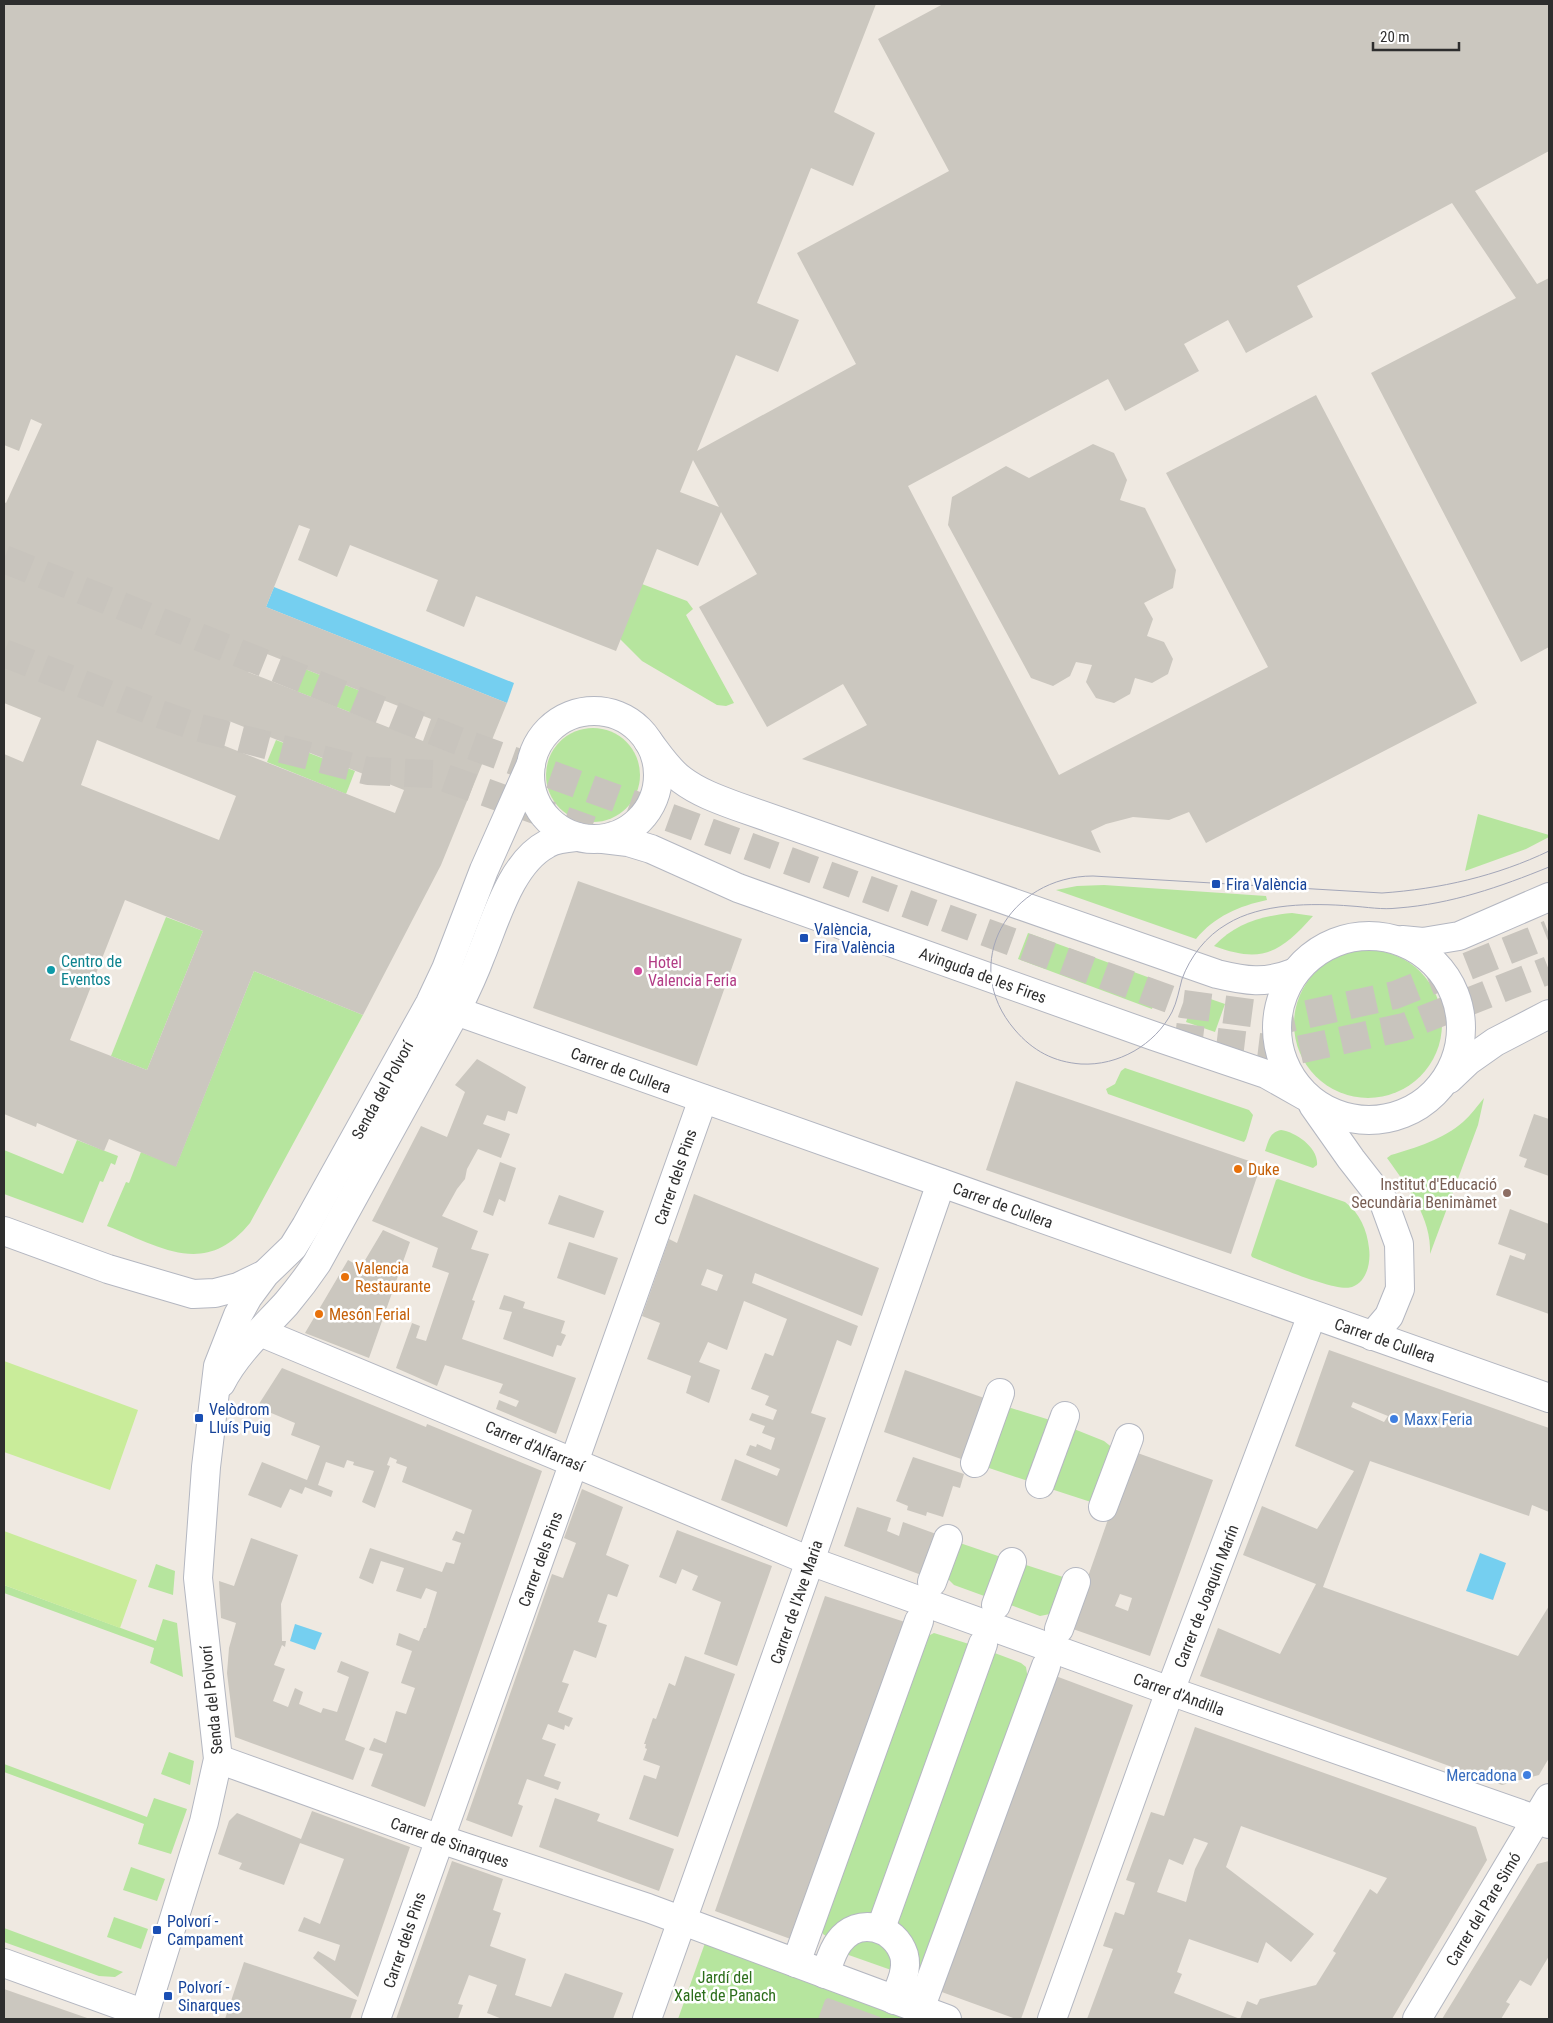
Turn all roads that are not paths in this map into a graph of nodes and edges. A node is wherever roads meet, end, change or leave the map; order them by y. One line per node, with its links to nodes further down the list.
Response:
1 (648, 741): 2 (street); 3 (street); 6 (street)
2 (530, 764): 3 (street); 14 (street, Senda del Polvorí)
3 (590, 838): 7 (street, Senda del Polvorí); 11 (street, Avinguda de les Fires)
4 (1549, 897): 5 (street)
5 (1398, 940): 6 (street); 9 (street)
6 (1293, 973): 11 (street)
7 (456, 1011): 10 (street, Carrer de Cullera); 16 (street, Senda del Polvorí)
8 (1549, 1014): 9 (street)
9 (1437, 1090): 11 (street, Avinguda de les Fires)
10 (703, 1099): 12 (street, Carrer de Cullera); 23 (street, Carrer dels Pins)
11 (1309, 1100): 17 (street)
12 (941, 1183): 15 (street, Carrer de Cullera); 28 (street, Carrer de l'Ave Maria)
13 (4, 1231): 14 (street)
14 (265, 1274): 20 (street, Senda del Polvorí)
15 (1312, 1314): 17 (street, Carrer de Cullera); 37 (street, Carrer de Joaquín Marín)
16 (260, 1332): 20 (street, Senda del Polvorí); 23 (street, Carrer d'Alfarrasí)
17 (1372, 1336): 19 (street, Carrer de Cullera)
18 (1000, 1393): 24 (street)
19 (1549, 1398)
20 (213, 1402): 38 (street, Senda del Polvorí)
21 (1065, 1416): 25 (street)
22 (1128, 1438): 26 (street)
23 (575, 1463): 28 (street, Carrer d'Alfarrasí); 40 (street, Carrer dels Pins)
24 (975, 1463)
25 (1040, 1484)
26 (1103, 1507)
27 (948, 1539): 30 (street)
28 (810, 1561): 37 (street, Carrer d'Andilla); 41 (street, Carrer de l'Ave Maria)
29 (1012, 1562): 32 (street)
30 (932, 1582)
31 (1076, 1582): 34 (street)
32 (996, 1605)
33 (919, 1621): 44 (street)
34 (1059, 1629)
35 (983, 1644): 42 (street)
36 (1046, 1666): 47 (street)
37 (1170, 1691): 39 (street, Carrer d'Andilla); 52 (street, Carrer de Joaquín Marín)
38 (218, 1759): 40 (street, Carrer de Sinarques); 48 (street, Senda del Polvorí)
39 (1545, 1814): 53 (street, Carrer del Pare Simó)
40 (440, 1839): 41 (street, Carrer de Sinarques); 49 (street, Carrer dels Pins)
41 (683, 1921): 44 (street, Carrer de Sinarques); 50 (street, Carrer de l'Ave Maria)
42 (881, 1928): 45 (street); 46 (street)
43 (4, 1962): 48 (street)
44 (796, 1963): 45 (street, Carrer de Sinarques)
45 (825, 1974): 46 (street, Carrer de Sinarques)
46 (894, 2000): 47 (street, Carrer de Sinarques)
47 (920, 2009): 51 (street, Carrer de Sinarques)
48 (144, 2017)
49 (376, 2019)
50 (647, 2019)
51 (947, 2019)
52 (1052, 2019)
53 (1417, 2019)

